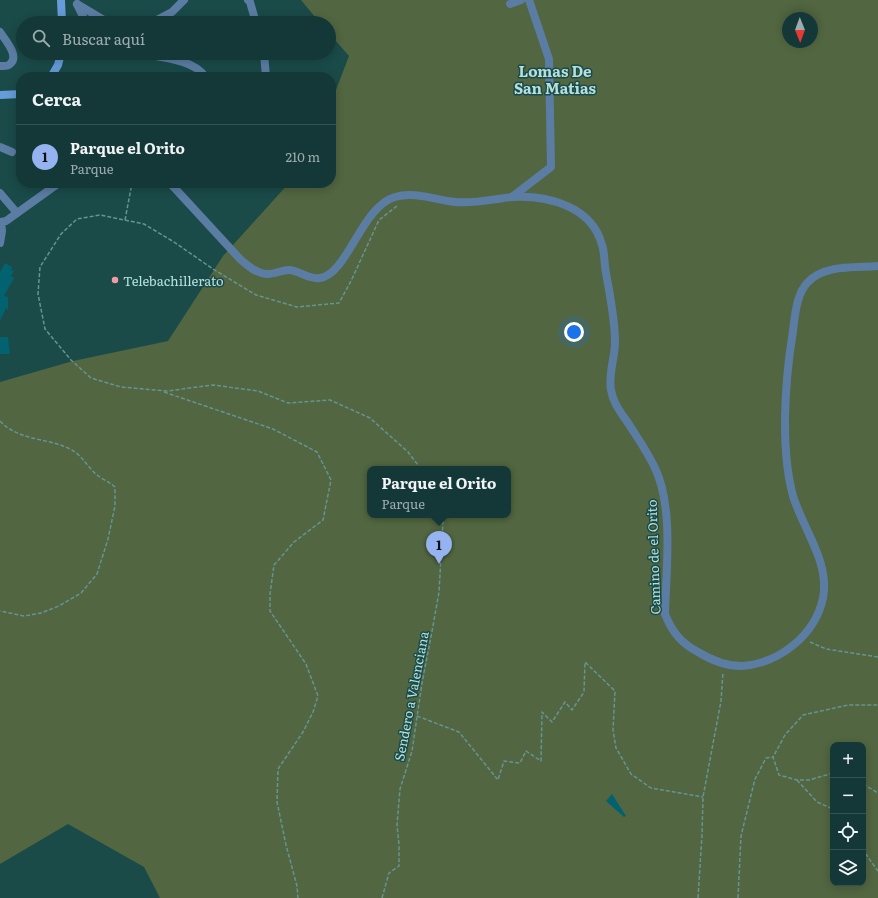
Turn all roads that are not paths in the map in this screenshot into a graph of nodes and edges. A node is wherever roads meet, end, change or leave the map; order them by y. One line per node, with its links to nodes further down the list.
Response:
1 (61, 0): 8 (street)
2 (184, 0): 11 (street)
3 (248, 0): 12 (street)
4 (521, 0): 7 (street)
5 (529, 0): 28 (street)
6 (76, 2): 9 (street); 10 (street)
7 (510, 4)
8 (62, 16)
9 (83, 16)
10 (98, 16)
11 (164, 16)
12 (254, 16)
13 (0, 32): 17 (street)
14 (59, 60): 18 (street)
15 (171, 60): 19 (street)
16 (265, 60): 20 (street)
17 (0, 66)
18 (54, 72)
19 (202, 72)
20 (266, 72)
21 (16, 94): 22 (street)
22 (0, 95)
23 (0, 147): 24 (street)
24 (12, 152)
25 (52, 188): 29 (street)
26 (175, 188): 28 (street, Camino de el Orito)
27 (0, 193): 29 (street)
28 (512, 197): 32 (street, Camino de el Orito)
29 (17, 213): 30 (street)
30 (0, 222): 31 (street)
31 (0, 243)
32 (878, 266)

